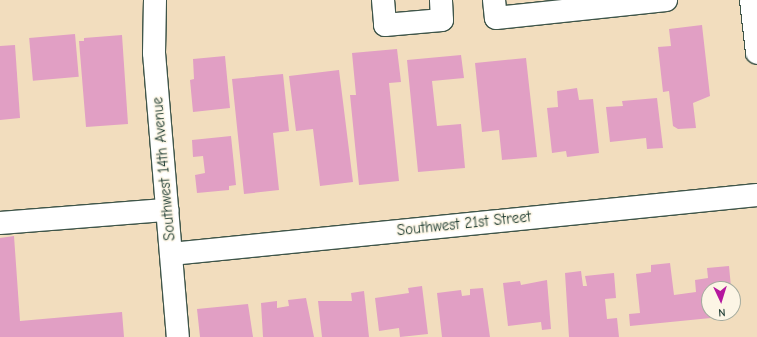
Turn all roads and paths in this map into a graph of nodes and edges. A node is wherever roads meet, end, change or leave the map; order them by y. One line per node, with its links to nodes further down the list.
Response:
1 (155, 0): 11 (street, Southwest 14th Avenue)
2 (383, 0): 3 (street)
3 (441, 0)
4 (666, 0): 6 (street)
5 (751, 0): 9 (street)
6 (609, 3): 7 (street)
7 (553, 6): 8 (street)
8 (495, 9)
9 (757, 53)
10 (757, 195): 13 (street, Southwest 21st Street)
11 (167, 210): 12 (street); 13 (street, Southwest 14th Avenue)
12 (0, 223)
13 (171, 254): 14 (street, Southwest 14th Avenue)
14 (178, 337)

